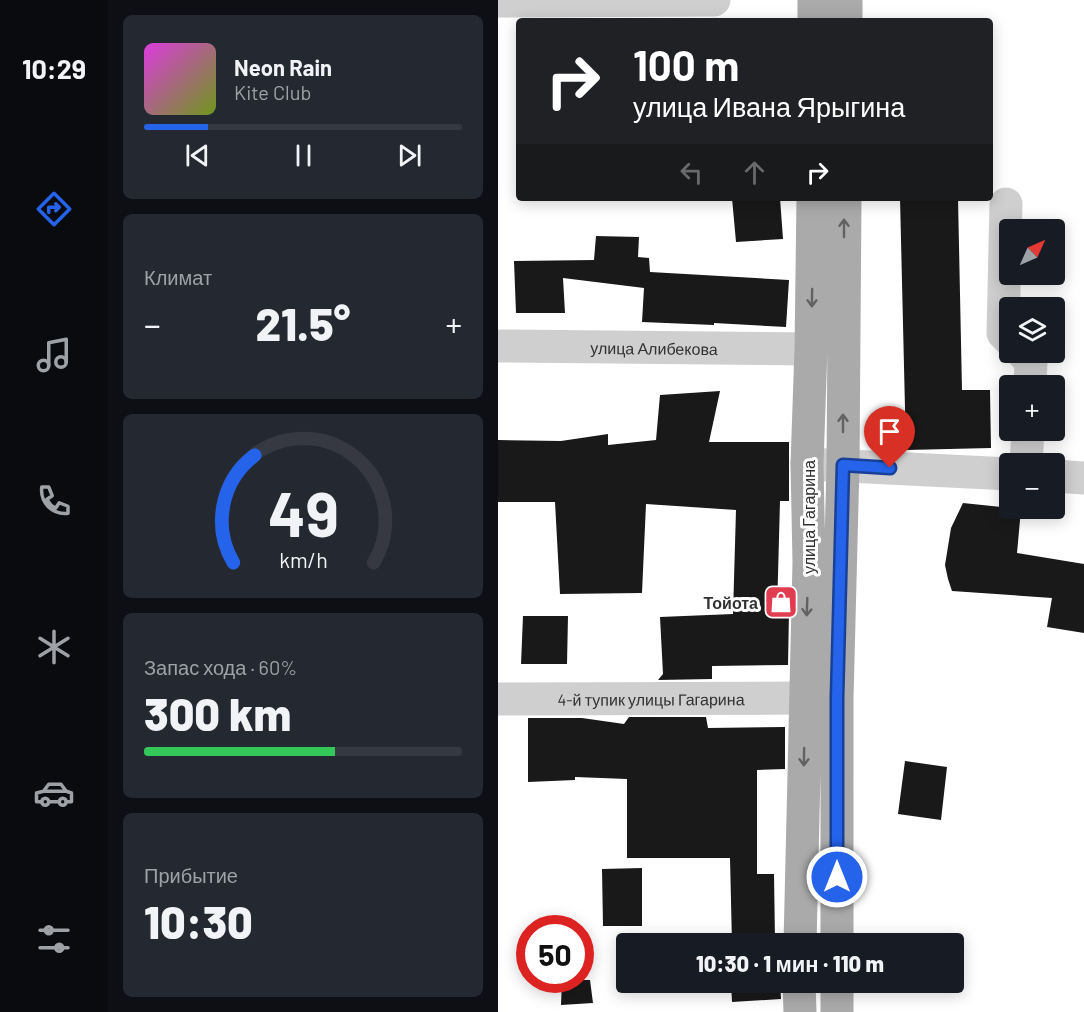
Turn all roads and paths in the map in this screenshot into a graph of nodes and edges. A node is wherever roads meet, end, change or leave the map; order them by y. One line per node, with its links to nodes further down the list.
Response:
1 (714, 0): 4 (street)
2 (814, 0): 5 (main road)
3 (846, 0): 6 (main road)
4 (498, 1)
5 (814, 18)
6 (846, 18)
7 (813, 201): 12 (main road, улица Гагарина, one-way to 12)
8 (845, 201): 14 (main road, улица Гагарина, one-way to 8)
9 (1006, 204): 10 (street)
10 (1004, 297)
11 (498, 346): 12 (street, улица Алибекова)
12 (811, 349): 13 (main road, улица Гагарина)
13 (807, 464): 14 (street); 18 (main road, улица Гагарина, one-way to 18)
14 (843, 465): 15 (street); 21 (main road, улица Гагарина)
15 (999, 473)
16 (1065, 477): 17 (street)
17 (1084, 478)
18 (805, 698): 19 (street, 4-й тупик улицы Гагарина); 20 (main road, улица Гагарина, one-way to 20)
19 (498, 699)
20 (800, 933)
21 (837, 933)
22 (799, 993): 24 (main road)
23 (837, 993): 25 (main road)
24 (800, 1012)
25 (837, 1012)

